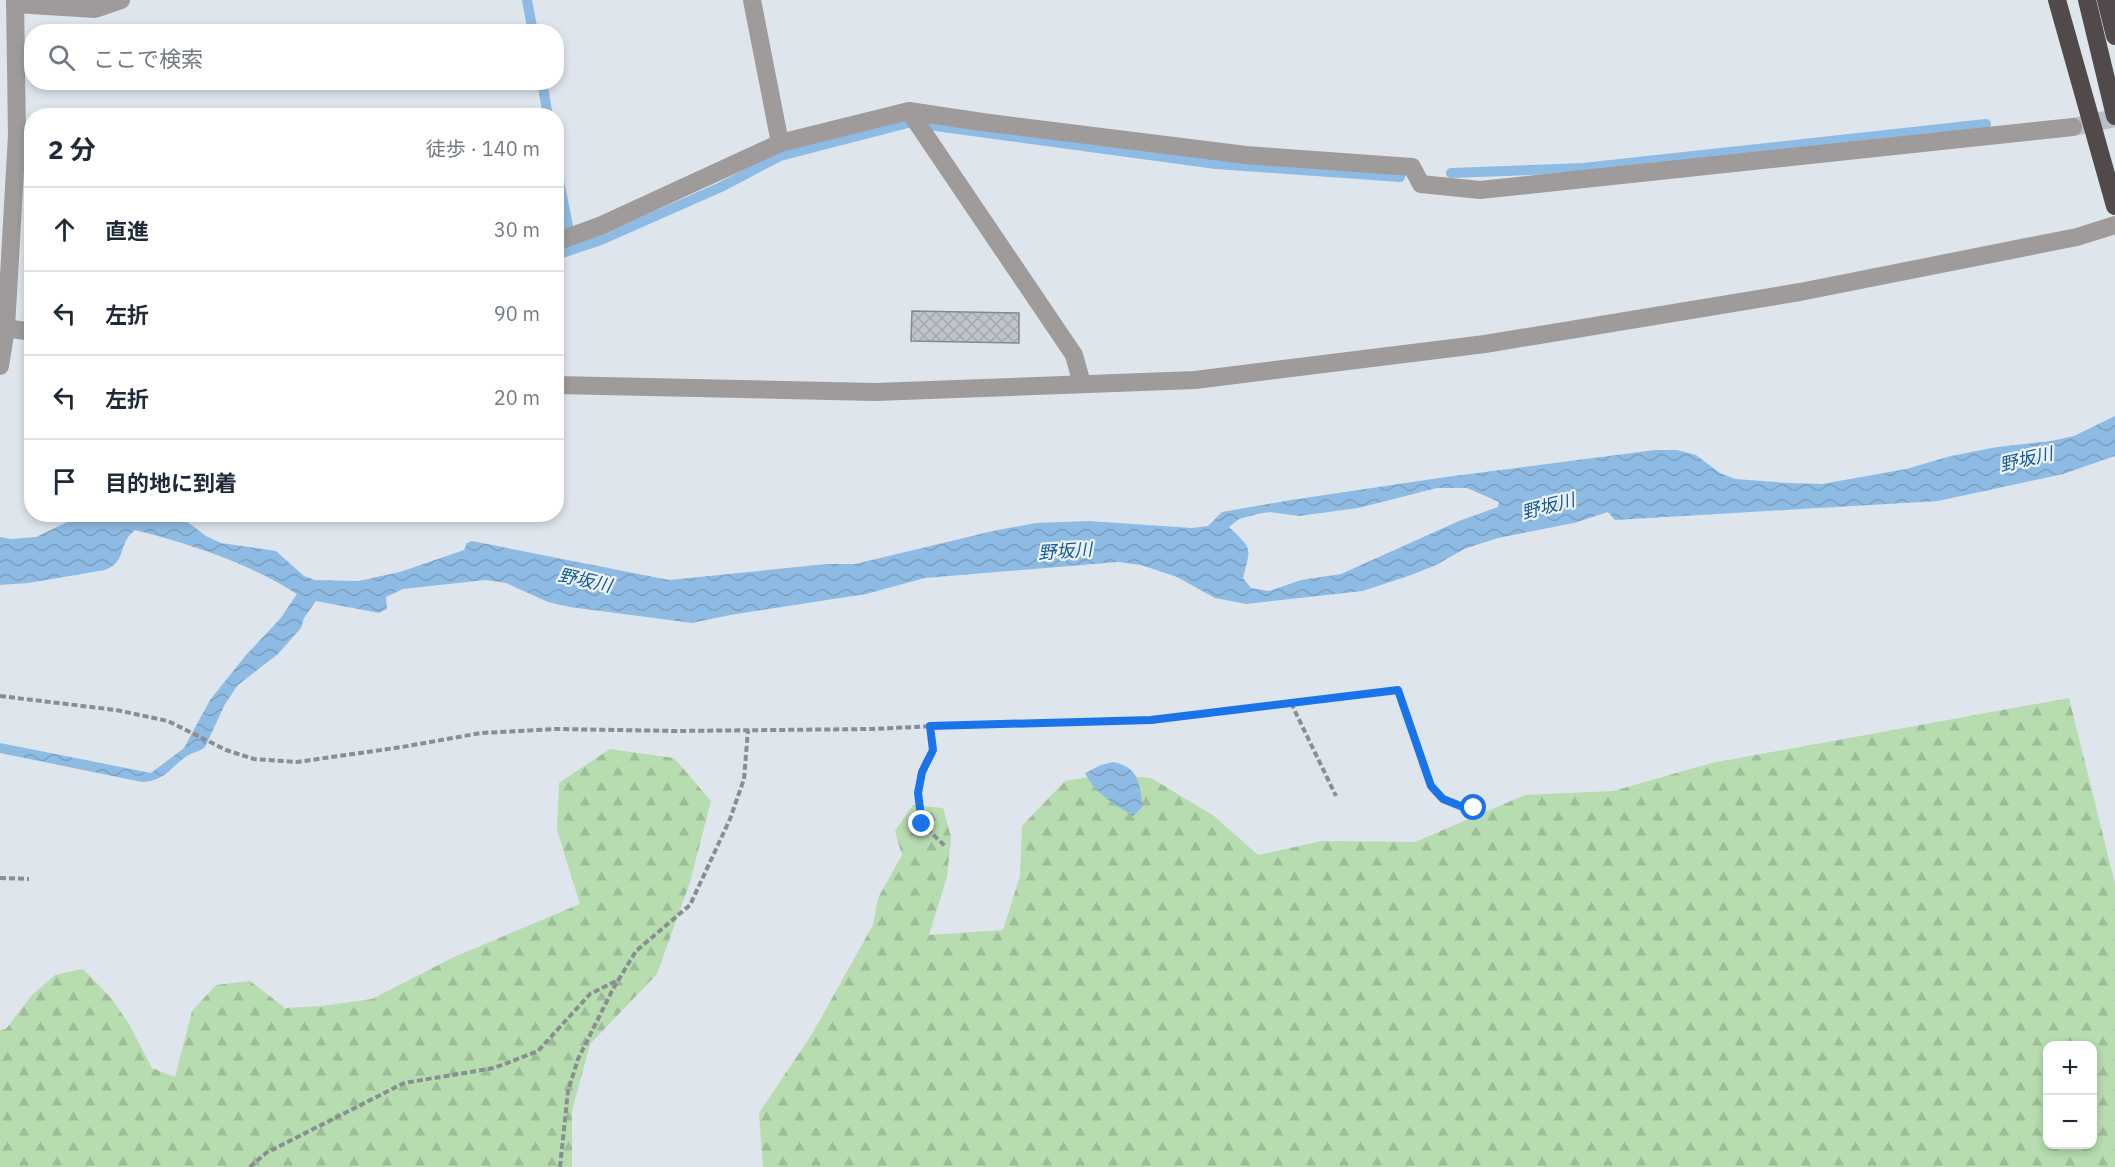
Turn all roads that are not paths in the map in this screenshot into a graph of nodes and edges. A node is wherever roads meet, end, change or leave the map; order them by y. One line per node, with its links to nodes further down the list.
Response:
1 (121, 0): 6 (street)
2 (752, 0): 11 (street)
3 (2057, 0): 12 (highway)
4 (2087, 0): 9 (highway)
5 (2106, 0): 7 (highway)
6 (15, 2): 15 (street)
7 (2115, 36)
8 (909, 111): 10 (street); 11 (street); 18 (street)
9 (2115, 116)
10 (2073, 127)
11 (780, 143): 14 (street)
12 (2115, 206)
13 (2115, 225): 18 (street)
14 (564, 239)
15 (6, 328): 16 (street); 17 (street)
16 (24, 331)
17 (0, 366)
18 (1082, 384): 19 (street)
19 (564, 385)

